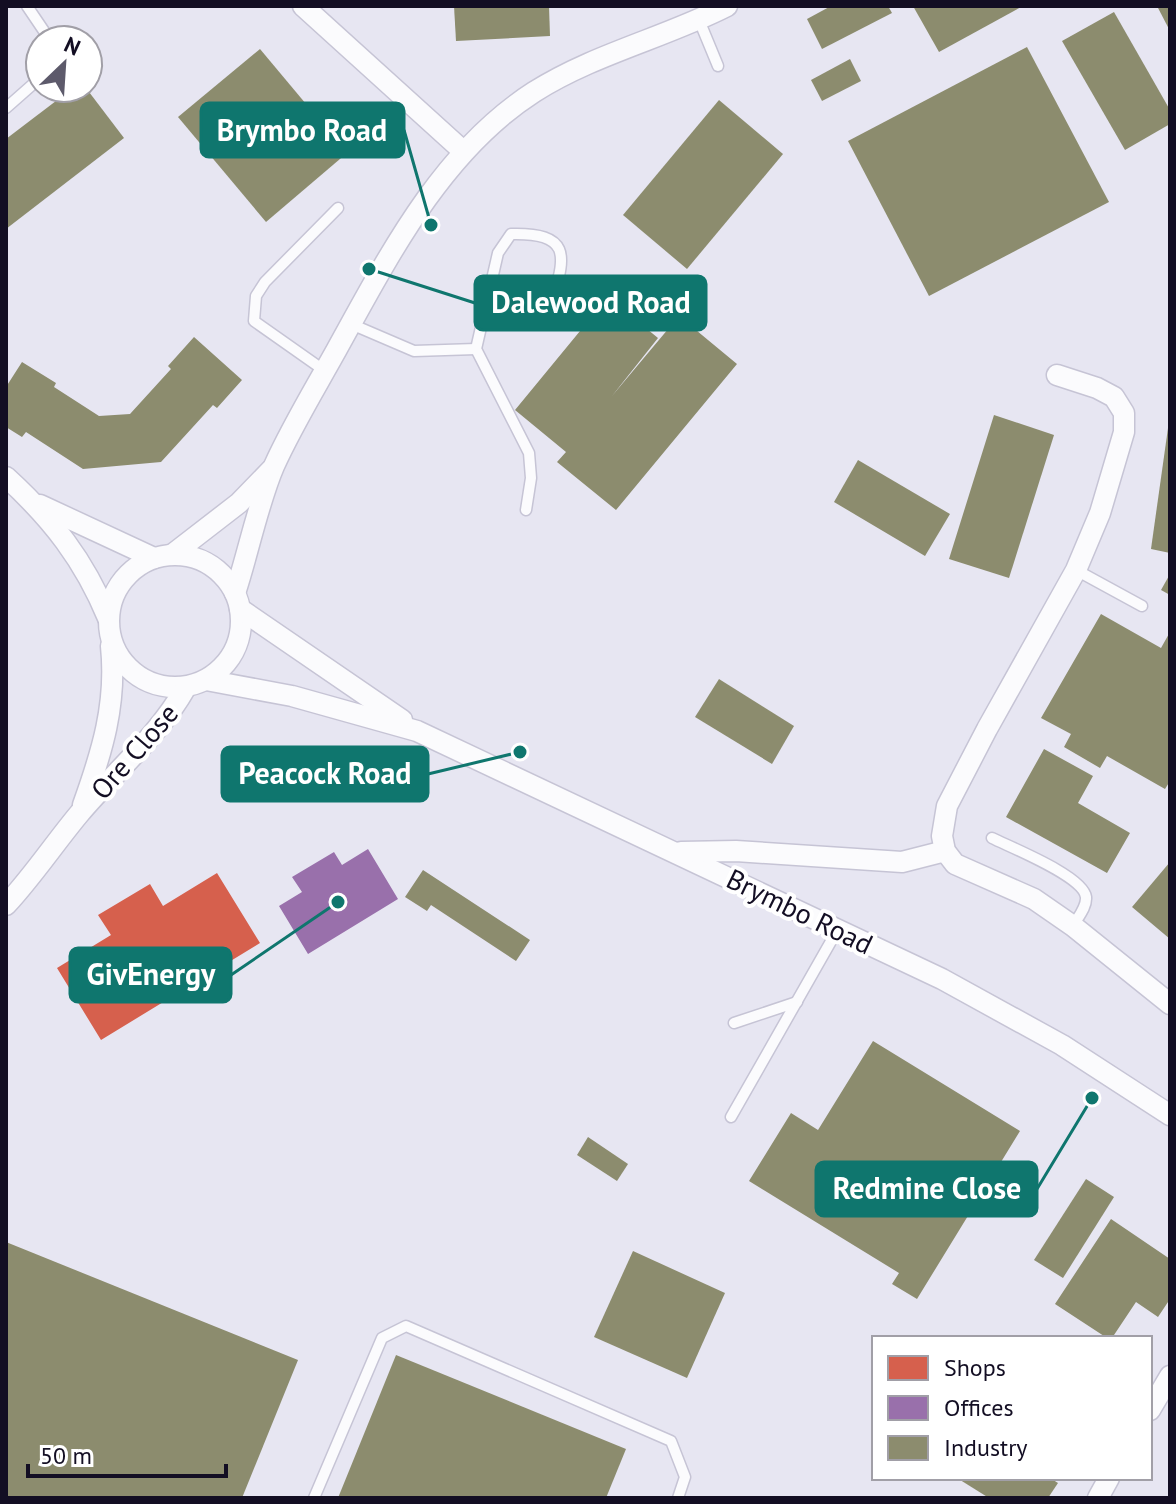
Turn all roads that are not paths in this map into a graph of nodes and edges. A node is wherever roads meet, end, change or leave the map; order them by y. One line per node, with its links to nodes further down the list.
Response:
1 (27, 6): 5 (lane)
2 (303, 6): 9 (street)
3 (727, 6): 4 (street)
4 (699, 20): 6 (lane); 9 (street)
5 (39, 24)
6 (718, 66)
7 (24, 92): 8 (lane)
8 (6, 108)
9 (463, 151): 12 (street)
10 (338, 208): 14 (lane)
11 (549, 316): 13 (lane)
12 (351, 324): 13 (lane); 14 (street)
13 (476, 349): 19 (lane)
14 (325, 371): 16 (street)
15 (1057, 375): 21 (street)
16 (274, 467): 20 (street); 22 (street)
17 (6, 477): 18 (street)
18 (33, 501): 20 (street); 24 (street)
19 (526, 510)
20 (164, 556): 22 (street); 24 (street)
21 (1076, 570): 23 (lane); 30 (street)
22 (238, 601): 25 (street); 27 (street, Brymbo Road)
23 (1142, 606)
24 (109, 628): 26 (street); 28 (street, Ore Close)
25 (206, 680): 26 (street); 27 (street, Brymbo Road)
26 (186, 687): 28 (street, Ore Close)
27 (417, 731): 31 (street, Brymbo Road)
28 (80, 813): 32 (street, Ore Close)
29 (992, 838): 33 (lane)
30 (945, 851): 31 (street); 33 (street)
31 (677, 852): 34 (street, Brymbo Road)
32 (6, 905)
33 (1073, 926): 36 (street)
34 (838, 929): 35 (lane); 38 (street, Brymbo Road)
35 (797, 1002): 37 (lane); 39 (lane)
36 (1170, 1004)
37 (734, 1023)
38 (1170, 1115)
39 (731, 1117)
40 (1170, 1376): 41 (street)
41 (1152, 1407)
42 (1108, 1480): 45 (street)
43 (314, 1498): 44 (lane)
44 (678, 1498)
45 (1098, 1498)

